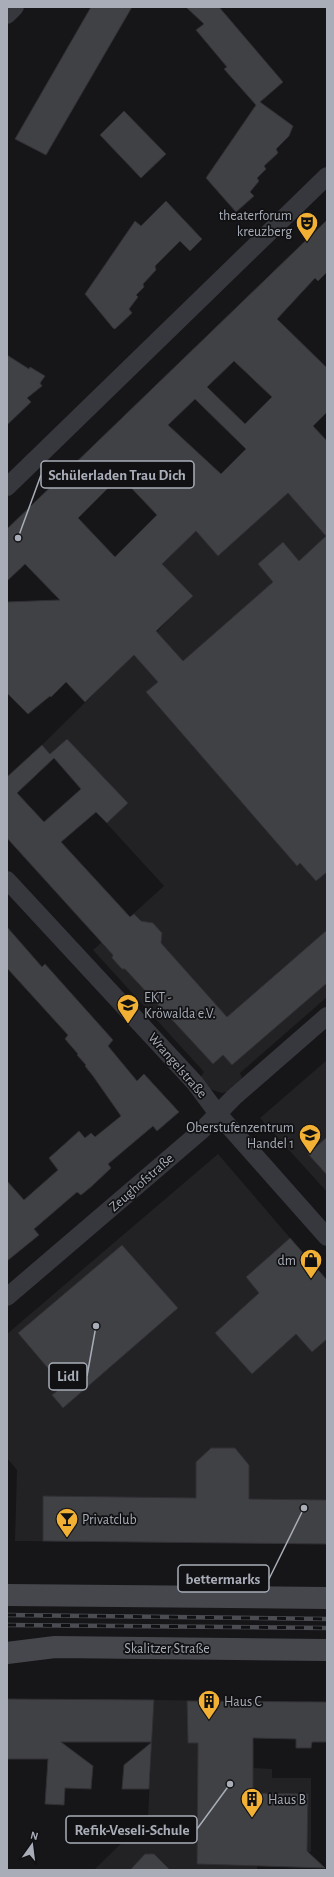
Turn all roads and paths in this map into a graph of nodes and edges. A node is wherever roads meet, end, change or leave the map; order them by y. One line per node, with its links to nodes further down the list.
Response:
1 (15, 7): 2 (street)
2 (7, 15)
3 (327, 176): 4 (street)
4 (7, 487)
5 (7, 880): 7 (street, Wrangelstraße)
6 (327, 1016): 7 (street, Zeughofstraße)
7 (218, 1114): 8 (street, Wrangelstraße); 9 (street, Zeughofstraße)
8 (327, 1237)
9 (7, 1297)
10 (7, 1594): 11 (main road)
11 (327, 1598)
12 (327, 1650): 13 (main road, Skalitzer Straße)
13 (7, 1653)

